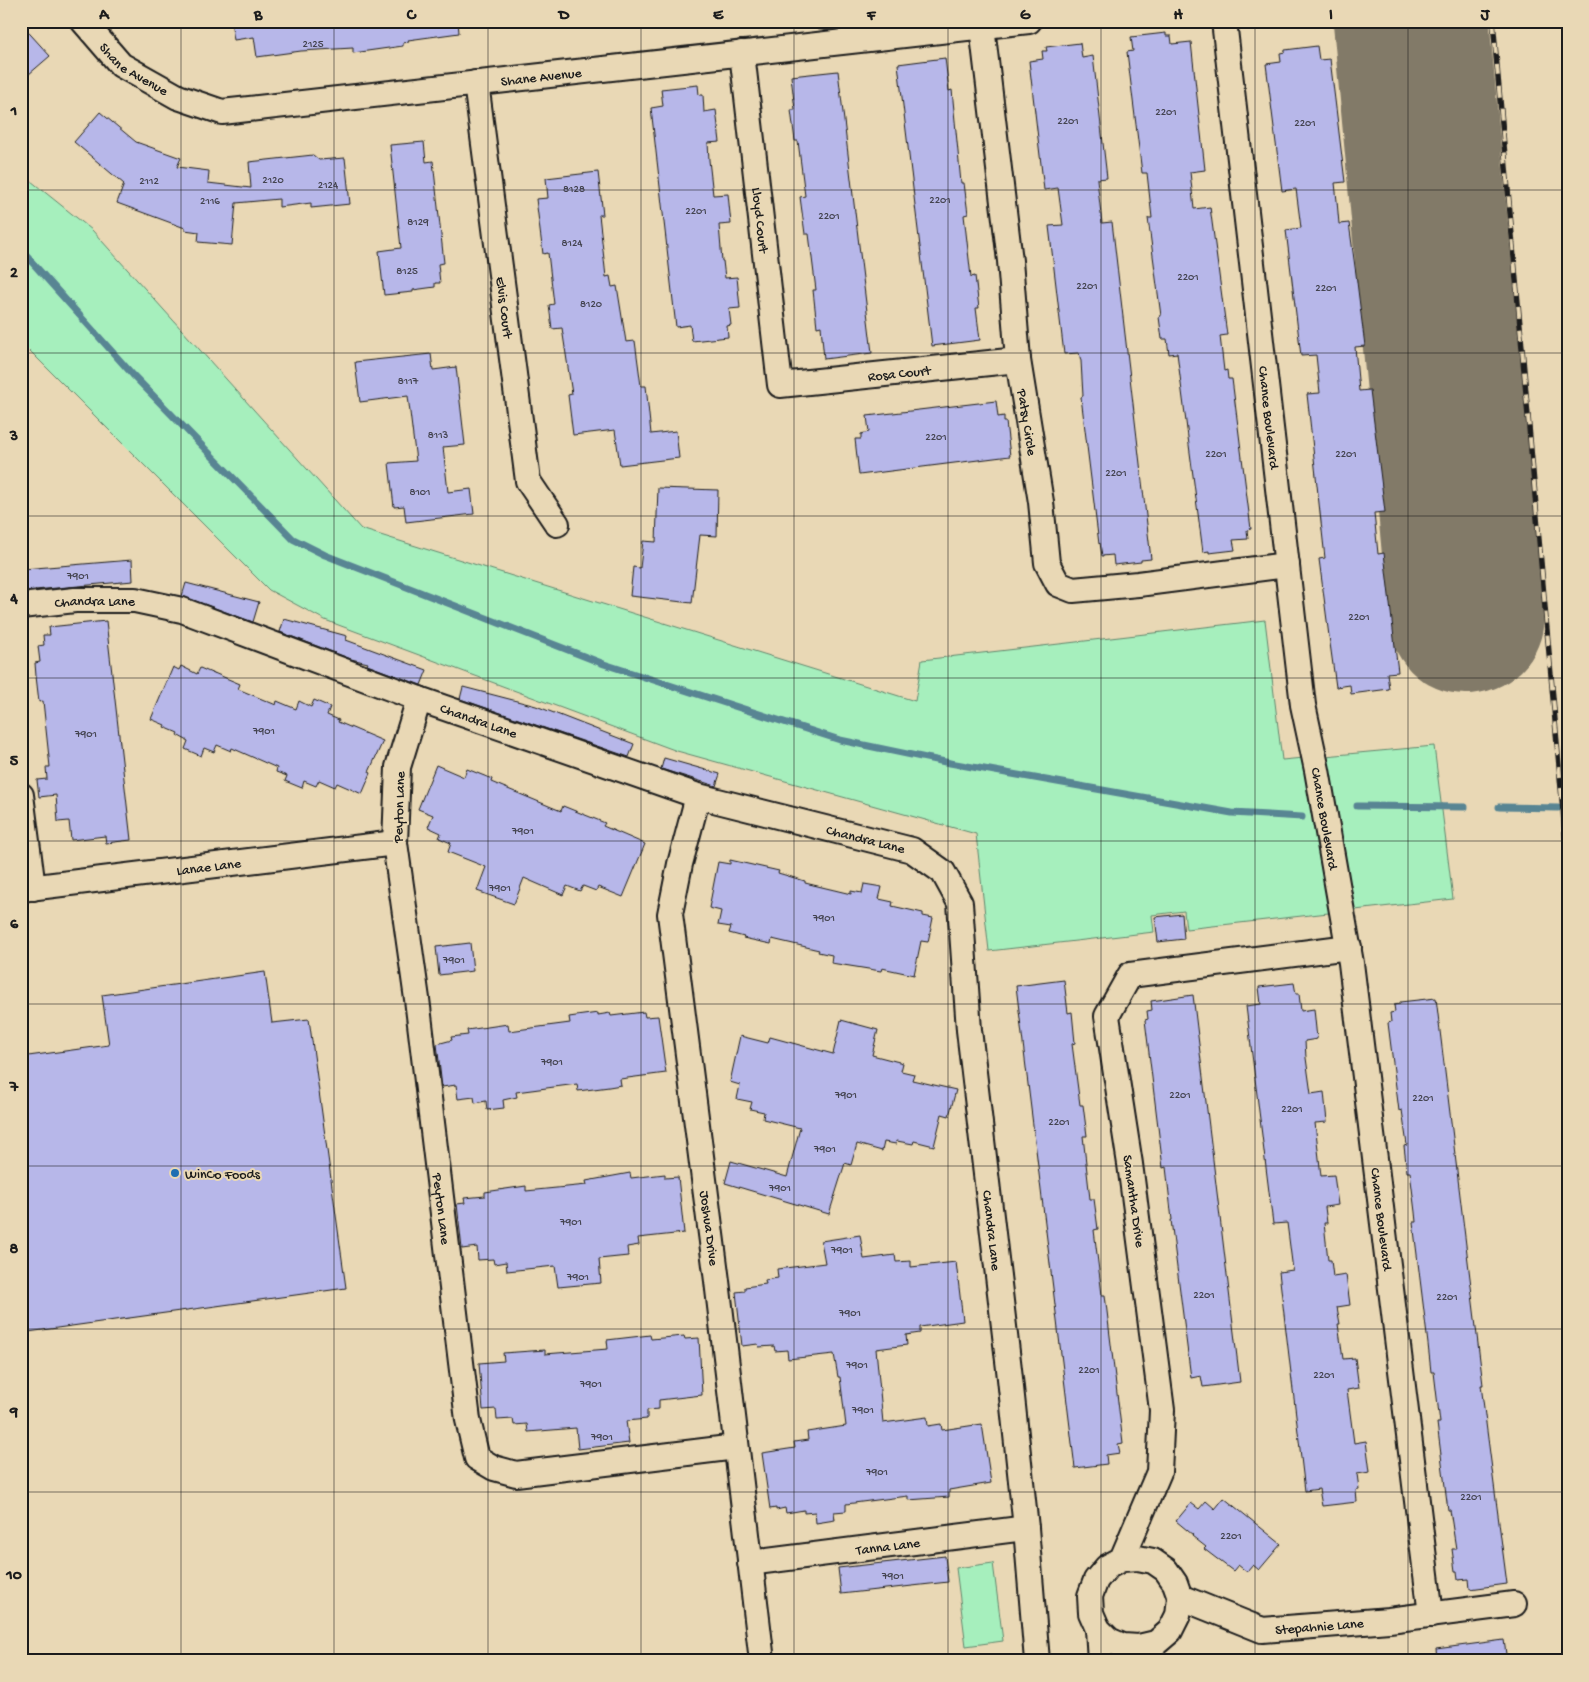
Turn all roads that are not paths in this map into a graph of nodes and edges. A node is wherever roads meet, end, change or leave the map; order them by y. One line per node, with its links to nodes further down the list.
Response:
1 (83, 21): 6 (street, Shane Avenue)
2 (1029, 21): 4 (street, Shane Avenue)
3 (1224, 21): 10 (street, Chance Boulevard)
4 (982, 27): 5 (street, Shane Avenue); 7 (street, Patsy Circle)
5 (742, 54): 6 (street, Shane Avenue); 8 (street, Lloyd Court)
6 (476, 83): 9 (street, Elvis Court)
7 (1018, 360): 8 (street, Rosa Court); 10 (street, Patsy Circle)
8 (780, 386)
9 (557, 524)
10 (1287, 565): 17 (street, Chance Boulevard)
11 (21, 606): 12 (street, Chandra Lane)
12 (419, 699): 14 (street, Chandra Lane); 15 (street, Peyton Lane)
13 (21, 795): 16 (street)
14 (698, 796): 18 (street, Joshua Drive); 19 (street, Chandra Lane)
15 (395, 843): 16 (street, Lanae Lane); 18 (street, Peyton Lane)
16 (27, 889)
17 (1349, 947): 20 (street, Samantha Drive); 24 (street, Chance Boulevard)
18 (736, 1448): 21 (street, Joshua Drive)
19 (1026, 1528): 21 (street, Tanna Lane); 28 (street, Chandra Lane)
20 (1122, 1559): 22 (street); 25 (street)
21 (750, 1562): 27 (street, Joshua Drive)
22 (1180, 1597): 24 (street, Stepahnie Lane); 26 (street)
23 (1514, 1604): 24 (street, Stepahnie Lane)
24 (1431, 1615)
25 (1098, 1629): 26 (street); 29 (street)
26 (1138, 1654)
27 (762, 1661)
28 (1037, 1661)
29 (1100, 1661)

